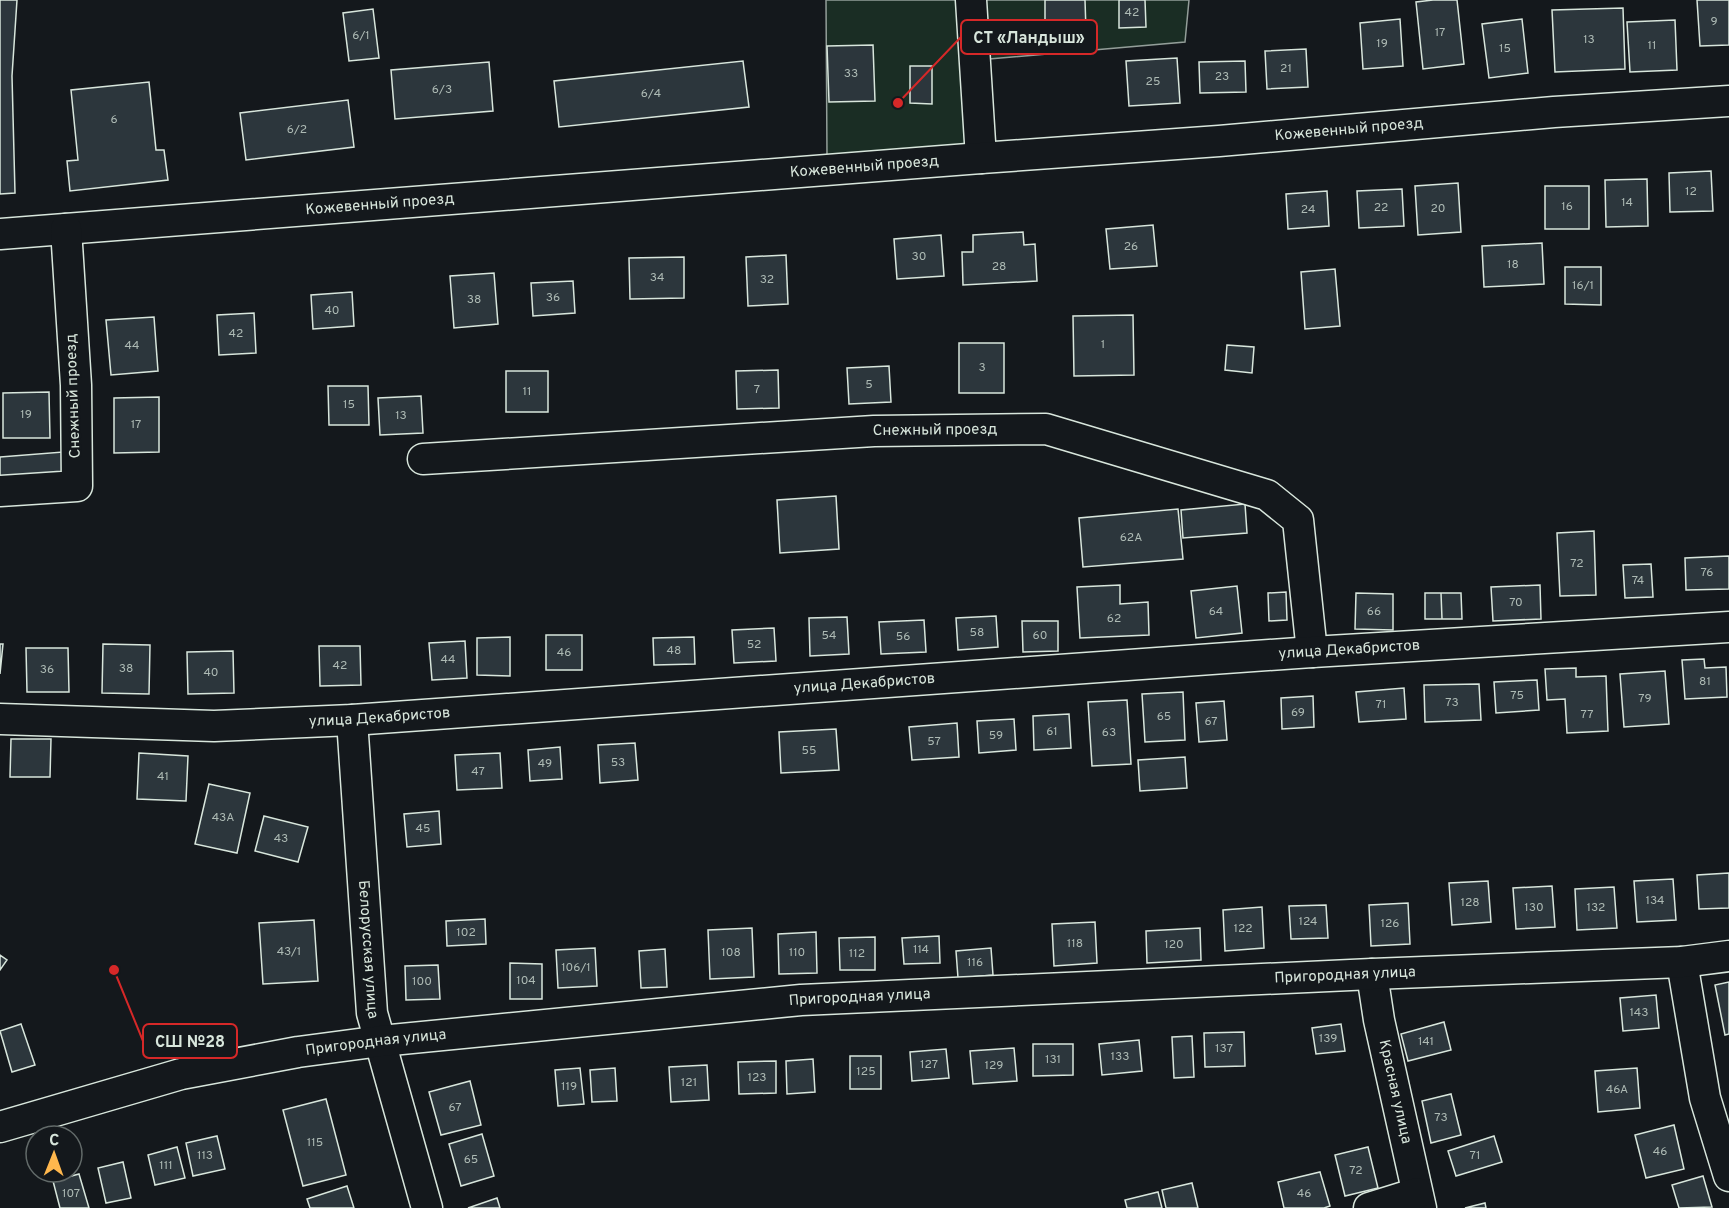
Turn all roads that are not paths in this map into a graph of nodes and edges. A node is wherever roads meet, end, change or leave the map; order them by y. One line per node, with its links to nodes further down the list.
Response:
1 (970, 0): 3 (street)
2 (1729, 101): 3 (street, Кожевенный проезд)
3 (981, 158): 4 (street, Кожевенный проезд)
4 (66, 229): 5 (street, Кожевенный проезд); 7 (street, Снежный проезд)
5 (0, 234)
6 (423, 459): 9 (street, Снежный проезд)
7 (0, 491)
8 (1729, 627): 9 (street, улица Декабристов)
9 (1312, 652): 11 (street, улица Декабристов)
10 (0, 718): 11 (street, улица Декабристов)
11 (352, 720): 15 (street, Белорусская улица)
12 (1729, 956): 13 (street, Пригородная улица)
13 (1682, 962): 14 (street, Пригородная улица); 17 (street)
14 (1372, 974): 15 (street, Пригородная улица); 18 (street, Красная улица)
15 (381, 1041): 16 (street, Пригородная улица); 19 (street, Белорусская улица)
16 (0, 1127)
17 (1729, 1176)
18 (1419, 1200): 20 (street)
19 (427, 1208)
20 (1369, 1208)

